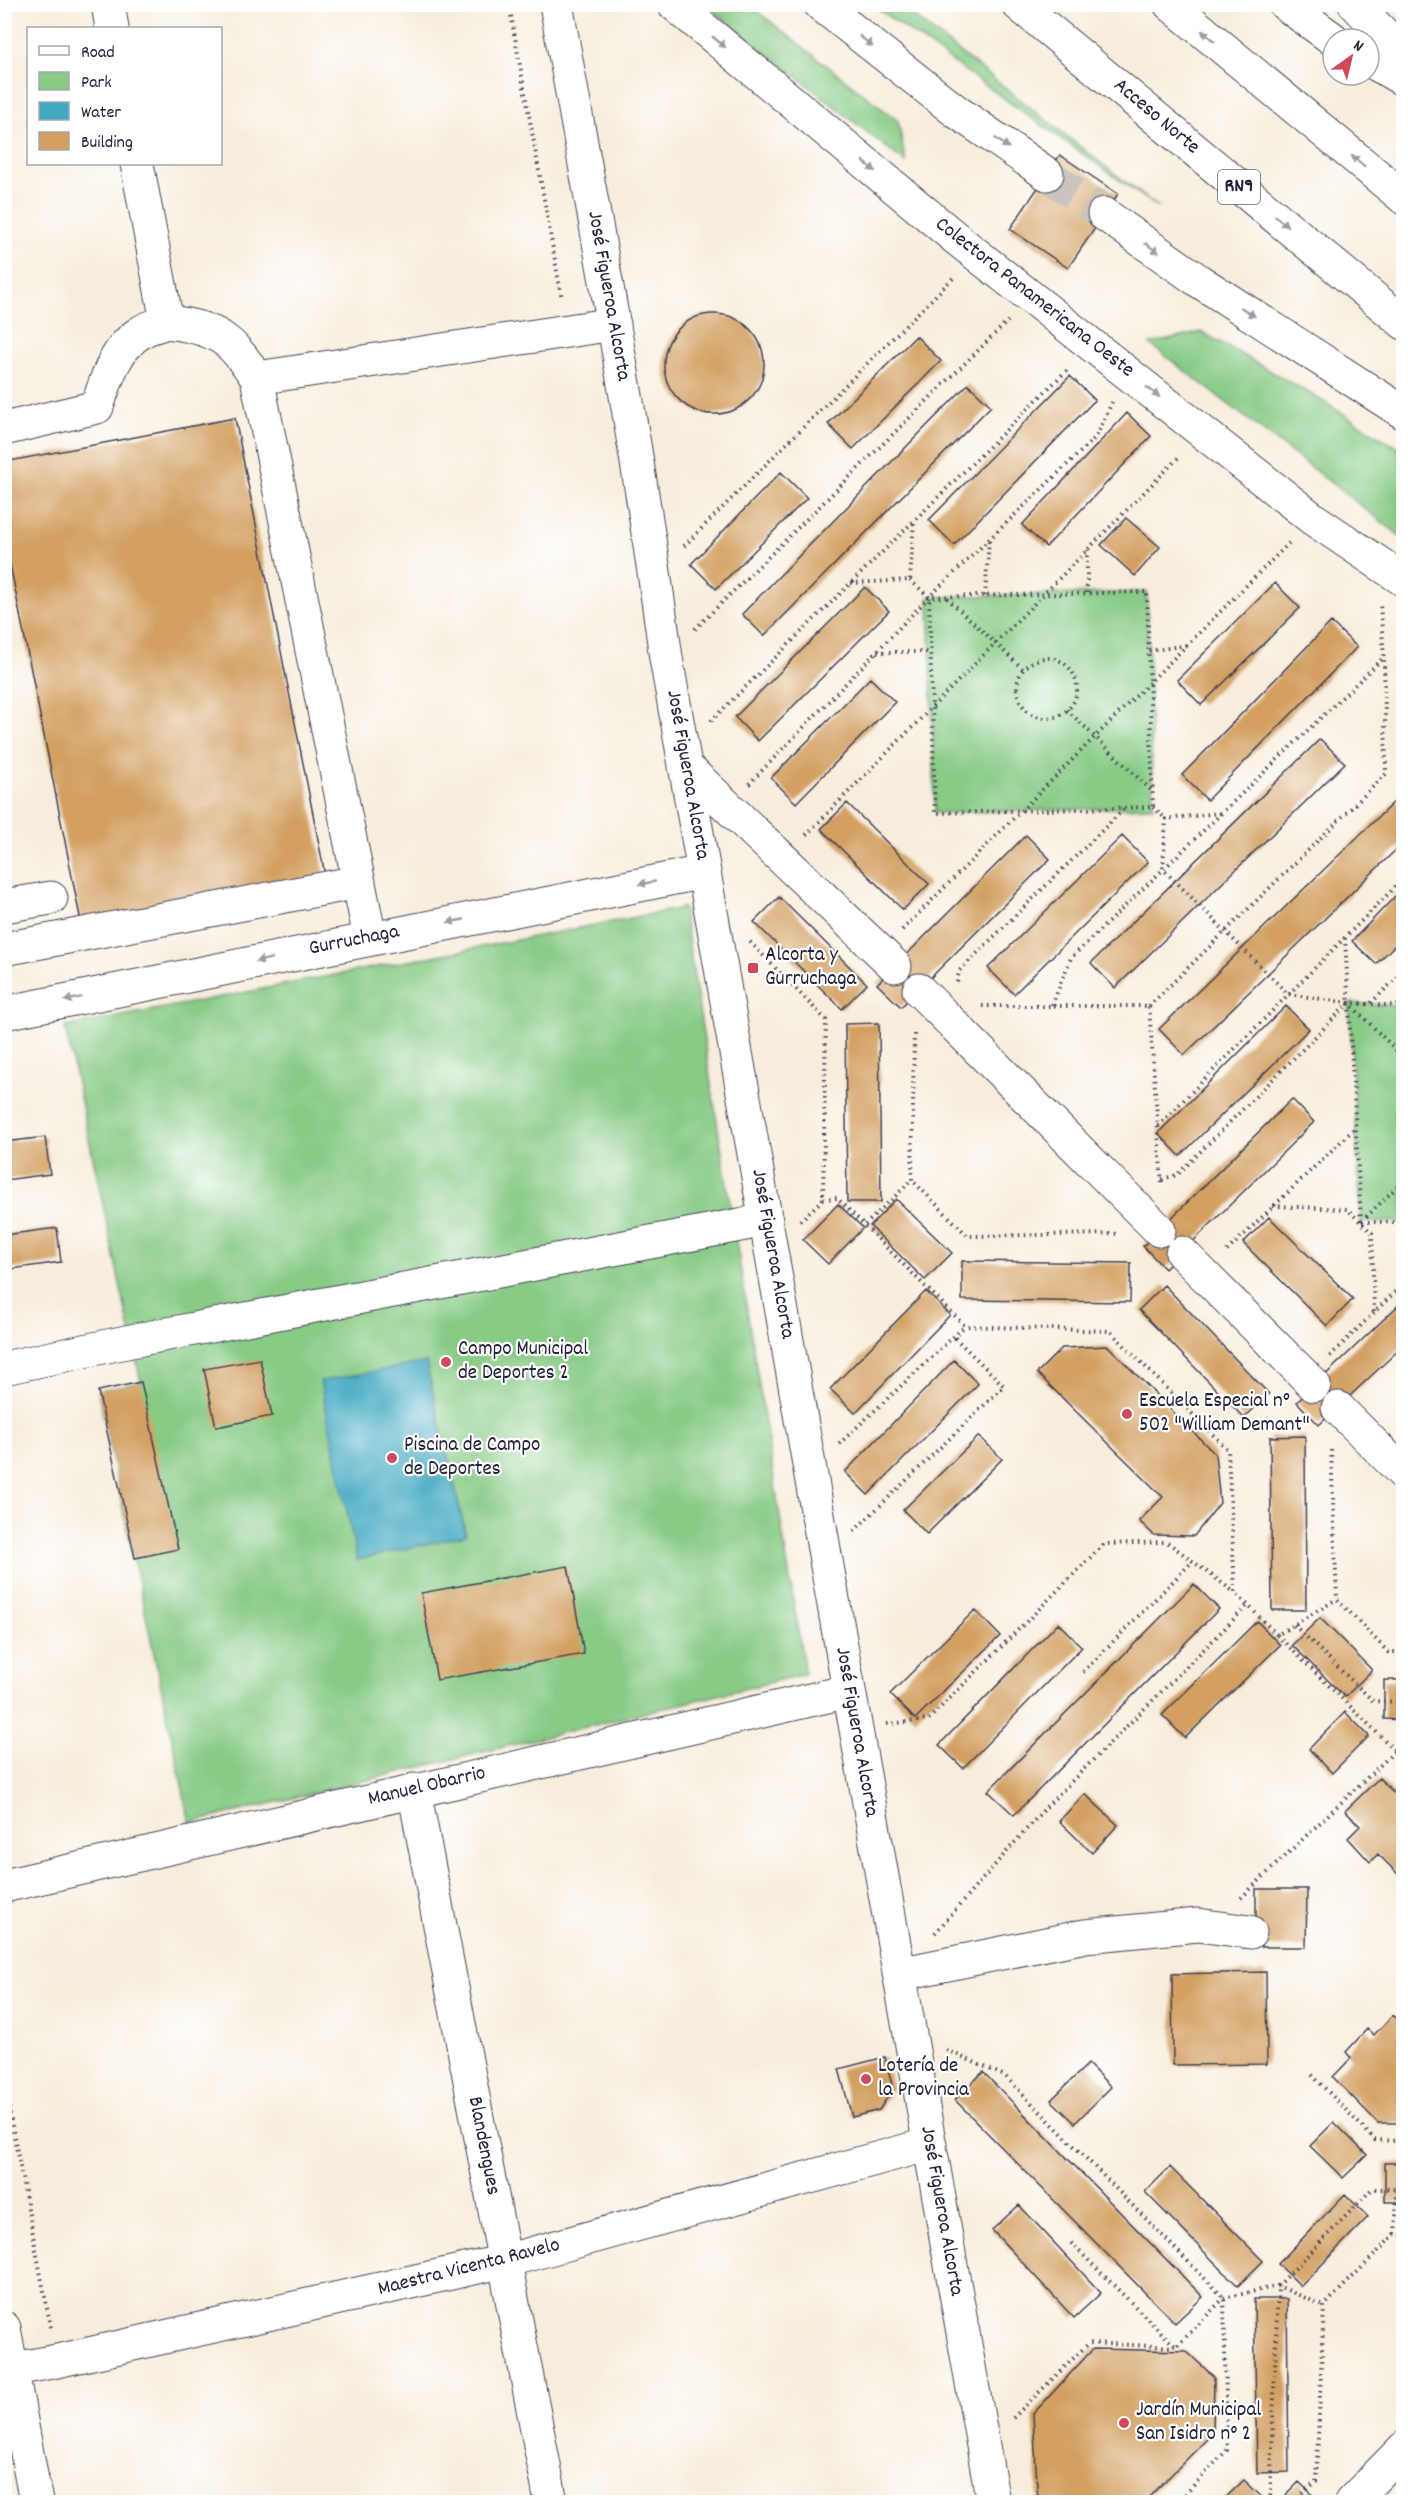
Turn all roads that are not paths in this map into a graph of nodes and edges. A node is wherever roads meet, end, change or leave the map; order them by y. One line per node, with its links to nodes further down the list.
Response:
1 (108, 4): 10 (main road)
2 (556, 4): 22 (main road, José Figueroa Alcorta)
3 (674, 4): 26 (main road, Colectora Panamericana Oeste, one-way to 26)
4 (820, 4): 17 (main road, one-way to 17)
5 (992, 4): 12 (main road)
6 (1018, 4): 12 (main road, Acceso Norte / RN9)
7 (1170, 4): 18 (main road, one-way to 7)
8 (1285, 4): 11 (main road)
9 (1355, 4): 13 (main road)
10 (112, 27)
11 (1321, 33)
12 (1074, 50): 21 (main road, Acceso Norte / RN9, one-way to 21)
13 (1404, 55)
14 (1381, 67): 15 (main road)
15 (1404, 80)
16 (137, 165): 20 (main road)
17 (1047, 174)
18 (1404, 198)
19 (1104, 214): 24 (main road, one-way to 24)
20 (167, 322): 23 (main road); 25 (main road)
21 (1404, 323)
22 (614, 324): 23 (main road); 28 (main road, José Figueroa Alcorta)
23 (257, 378): 30 (main road)
24 (1404, 412)
25 (4, 429)
26 (1390, 577): 27 (main road, Colectora Panamericana Oeste)
27 (1404, 597)
28 (685, 766): 29 (main road, José Figueroa Alcorta); 35 (main road)
29 (704, 872): 33 (main road, Gurruchaga, one-way to 33); 38 (main road, José Figueroa Alcorta)
30 (359, 882): 33 (main road); 34 (main road)
31 (51, 898): 32 (main road)
32 (4, 906)
33 (370, 938): 37 (main road, Gurruchaga, one-way to 37)
34 (4, 949)
35 (896, 950)
36 (919, 990): 40 (main road)
37 (4, 1013)
38 (768, 1234): 39 (main road); 43 (main road, José Figueroa Alcorta)
39 (4, 1368)
40 (1321, 1372)
41 (1334, 1423): 42 (main road)
42 (1404, 1474)
43 (849, 1690): 44 (main road, Manuel Obarrio); 47 (main road, José Figueroa Alcorta)
44 (414, 1790): 45 (main road, Manuel Obarrio); 49 (main road, Blandengues)
45 (4, 1886)
46 (1250, 1932): 47 (main road)
47 (899, 1974): 48 (main road, José Figueroa Alcorta)
48 (930, 2144): 49 (main road, Maestra Vicenta Ravelo); 55 (main road, José Figueroa Alcorta)
49 (505, 2262): 51 (main road, Maestra Vicenta Ravelo); 54 (main road, Blandengues)
50 (4, 2328): 51 (main road)
51 (9, 2371): 53 (main road)
52 (1404, 2448): 56 (main road)
53 (36, 2502)
54 (551, 2502)
55 (993, 2502)
56 (1351, 2502)

